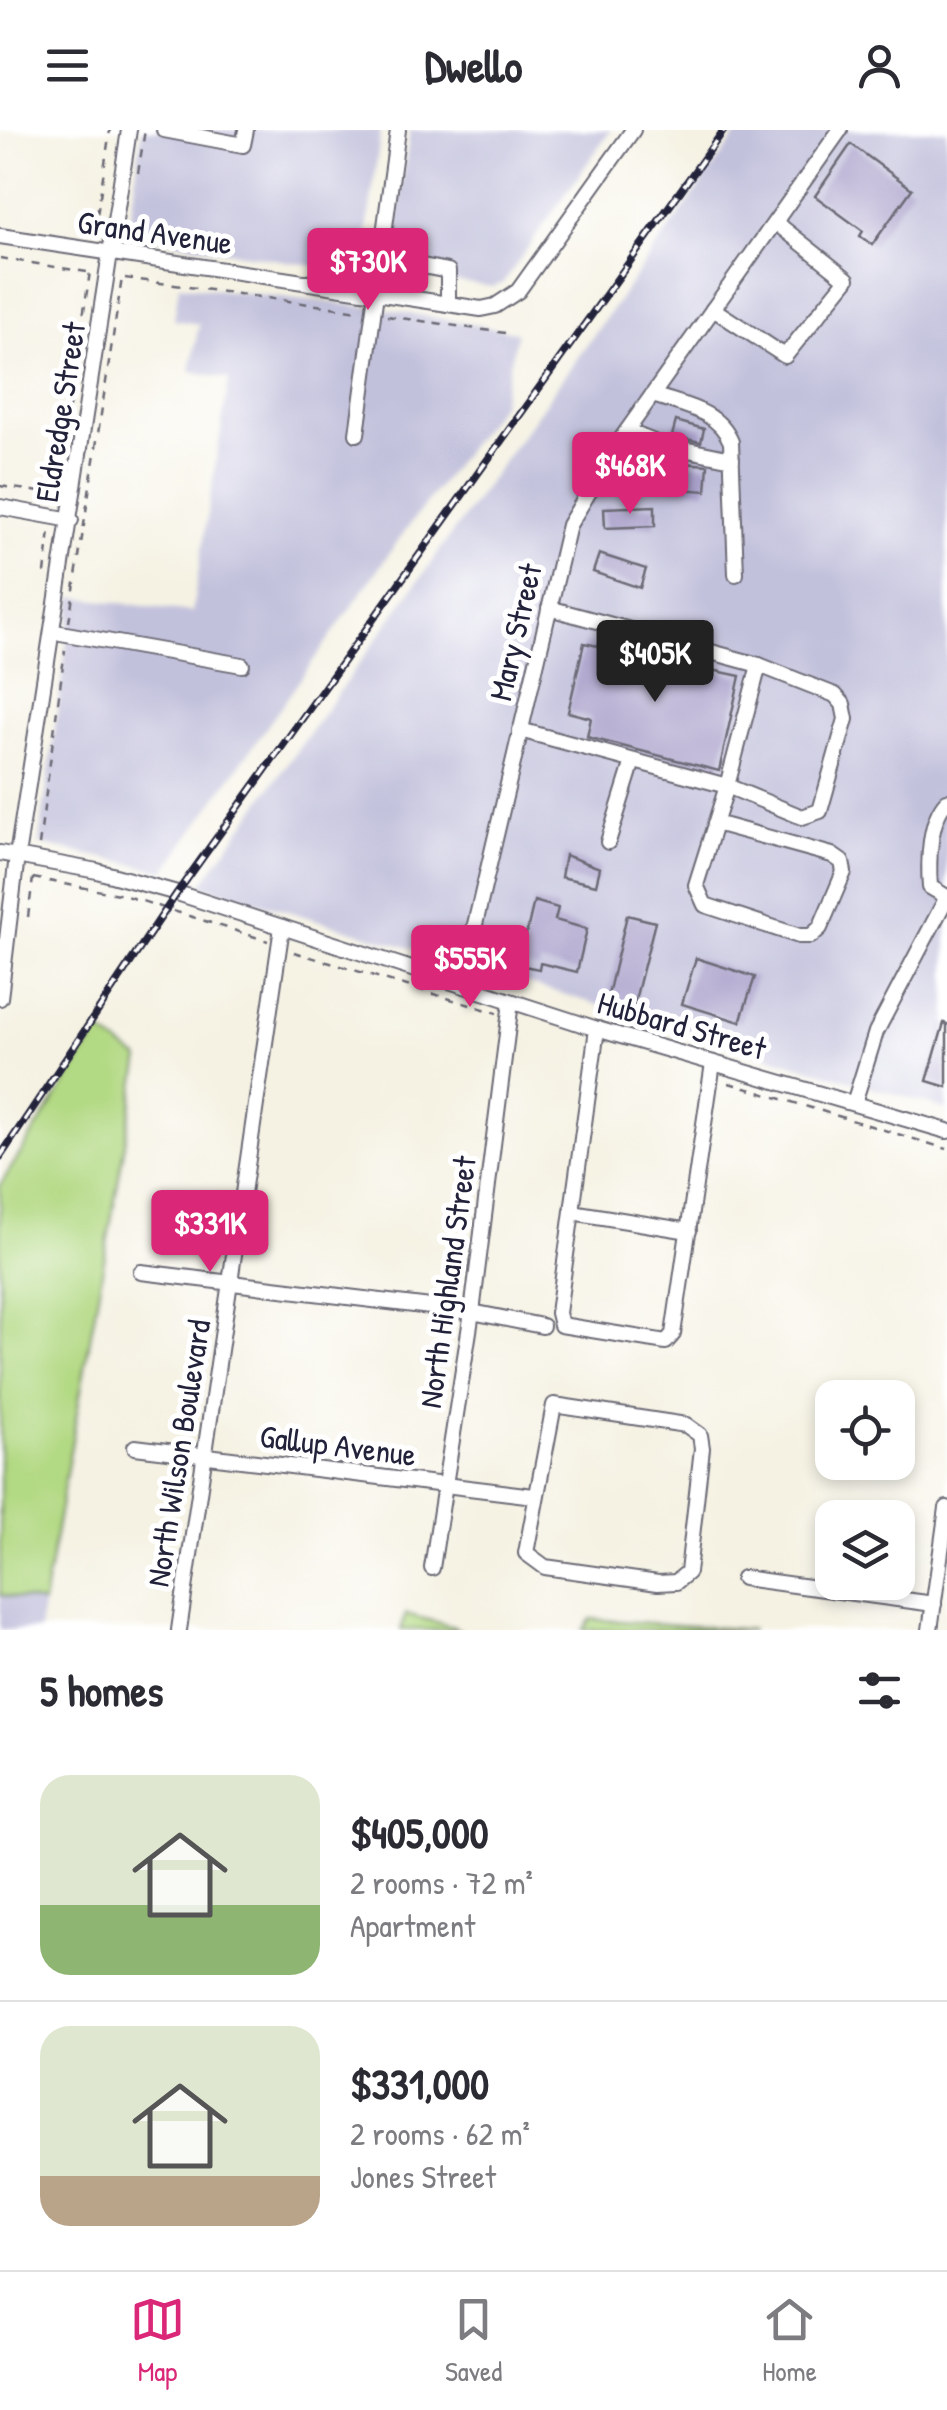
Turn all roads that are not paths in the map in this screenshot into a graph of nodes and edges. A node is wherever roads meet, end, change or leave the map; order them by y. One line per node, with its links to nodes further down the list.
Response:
1 (128, 130): 9 (street, Eldredge Street)
2 (164, 130): 3 (street)
3 (246, 130)
4 (398, 130): 11 (street)
5 (633, 130): 12 (street, Grand Avenue)
6 (840, 130): 7 (street, Mary Street)
7 (776, 222): 13 (street, Mary Street); 13 (street)
8 (0, 236): 9 (street, Grand Avenue)
9 (112, 253): 11 (street, Grand Avenue); 19 (street, Eldredge Street)
10 (392, 260): 12 (street)
11 (376, 292): 12 (street, Grand Avenue); 16 (street)
12 (448, 304)
13 (714, 309): 14 (street, Mary Street)
14 (653, 395): 15 (street, Mary Street); 17 (street)
15 (627, 430): 17 (street); 21 (street, Mary Street)
16 (356, 434)
17 (732, 459): 20 (street)
18 (0, 507): 19 (street)
19 (70, 520): 22 (street, Eldredge Street)
20 (736, 574)
21 (549, 608): 24 (street); 25 (street, Mary Street)
22 (61, 633): 23 (street); 32 (street, Eldredge Street)
23 (242, 665)
24 (759, 665): 27 (street); 27 (street)
25 (520, 730): 26 (street); 35 (street, Mary Street)
26 (633, 760): 27 (street); 30 (street)
27 (726, 786): 29 (street)
28 (946, 799): 33 (street)
29 (715, 823): 29 (street)
30 (608, 842)
31 (0, 853): 32 (street, Hubbard Street)
32 (17, 856): 34 (street, Hubbard Street); 36 (street, Eldredge Street)
33 (947, 897): 40 (street)
34 (282, 927): 35 (street, Hubbard Street); 45 (street, North Wilson Boulevard)
35 (460, 984): 37 (street, Hubbard Street)
36 (0, 998)
37 (510, 1009): 38 (street, Hubbard Street); 46 (street, North Highland Street)
38 (597, 1029): 39 (street, Hubbard Street); 42 (street)
39 (712, 1071): 40 (street, Hubbard Street); 43 (street)
40 (854, 1103): 41 (street, Hubbard Street)
41 (947, 1131)
42 (572, 1212): 43 (street); 43 (street)
43 (688, 1231)
44 (141, 1272): 45 (street)
45 (231, 1285): 46 (street); 49 (street, North Wilson Boulevard)
46 (472, 1312): 47 (street); 50 (street, North Highland Street)
47 (542, 1326)
48 (135, 1447): 49 (street, Gallup Avenue)
49 (206, 1457): 50 (street, Gallup Avenue); 56 (street, North Wilson Boulevard)
50 (446, 1485): 51 (street, Gallup Avenue); 53 (street, North Highland Street)
51 (534, 1496): 51 (street)
52 (947, 1508): 55 (street)
53 (432, 1568)
54 (743, 1578): 55 (street)
55 (934, 1604): 57 (street)
56 (179, 1630)
57 (930, 1630)

